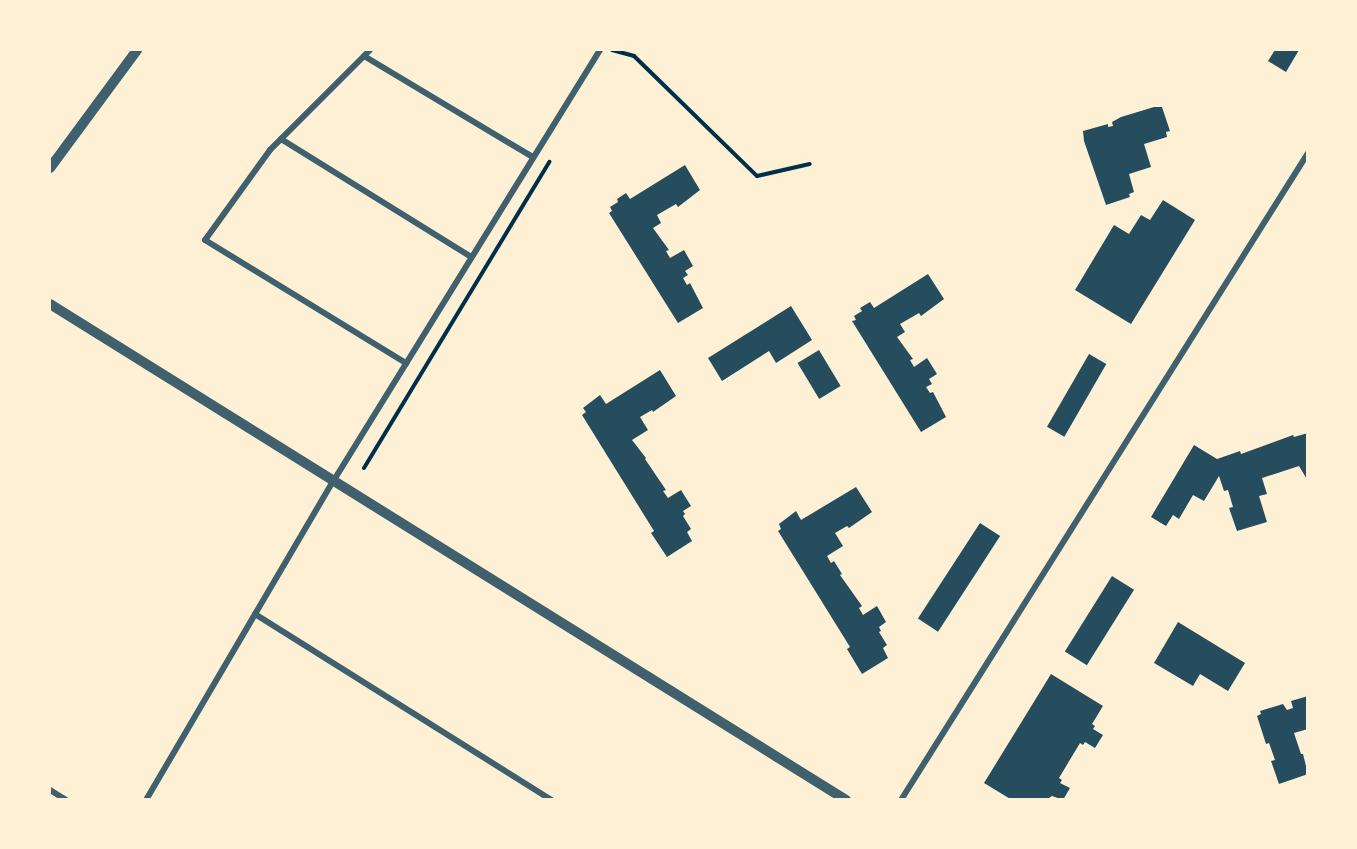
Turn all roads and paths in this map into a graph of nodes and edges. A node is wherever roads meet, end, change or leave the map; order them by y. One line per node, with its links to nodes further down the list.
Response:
1 (137, 50): 12 (street)
2 (370, 50): 5 (street)
3 (600, 50): 10 (street)
4 (614, 50): 6 (path); 11 (path)
5 (364, 56): 7 (street); 10 (street)
6 (610, 61)
7 (281, 139): 13 (street); 15 (street)
8 (554, 152): 16 (path)
9 (1308, 153): 24 (street)
10 (533, 157): 13 (street)
11 (810, 164)
12 (50, 168)
13 (471, 257): 15 (street)
14 (50, 304): 17 (street)
15 (406, 363): 17 (street)
16 (364, 468)
17 (334, 480): 18 (street); 23 (street)
18 (255, 614): 21 (street); 22 (street)
19 (50, 790): 20 (street)
20 (66, 800)
21 (146, 800)
22 (551, 800)
23 (846, 800)
24 (901, 800)

